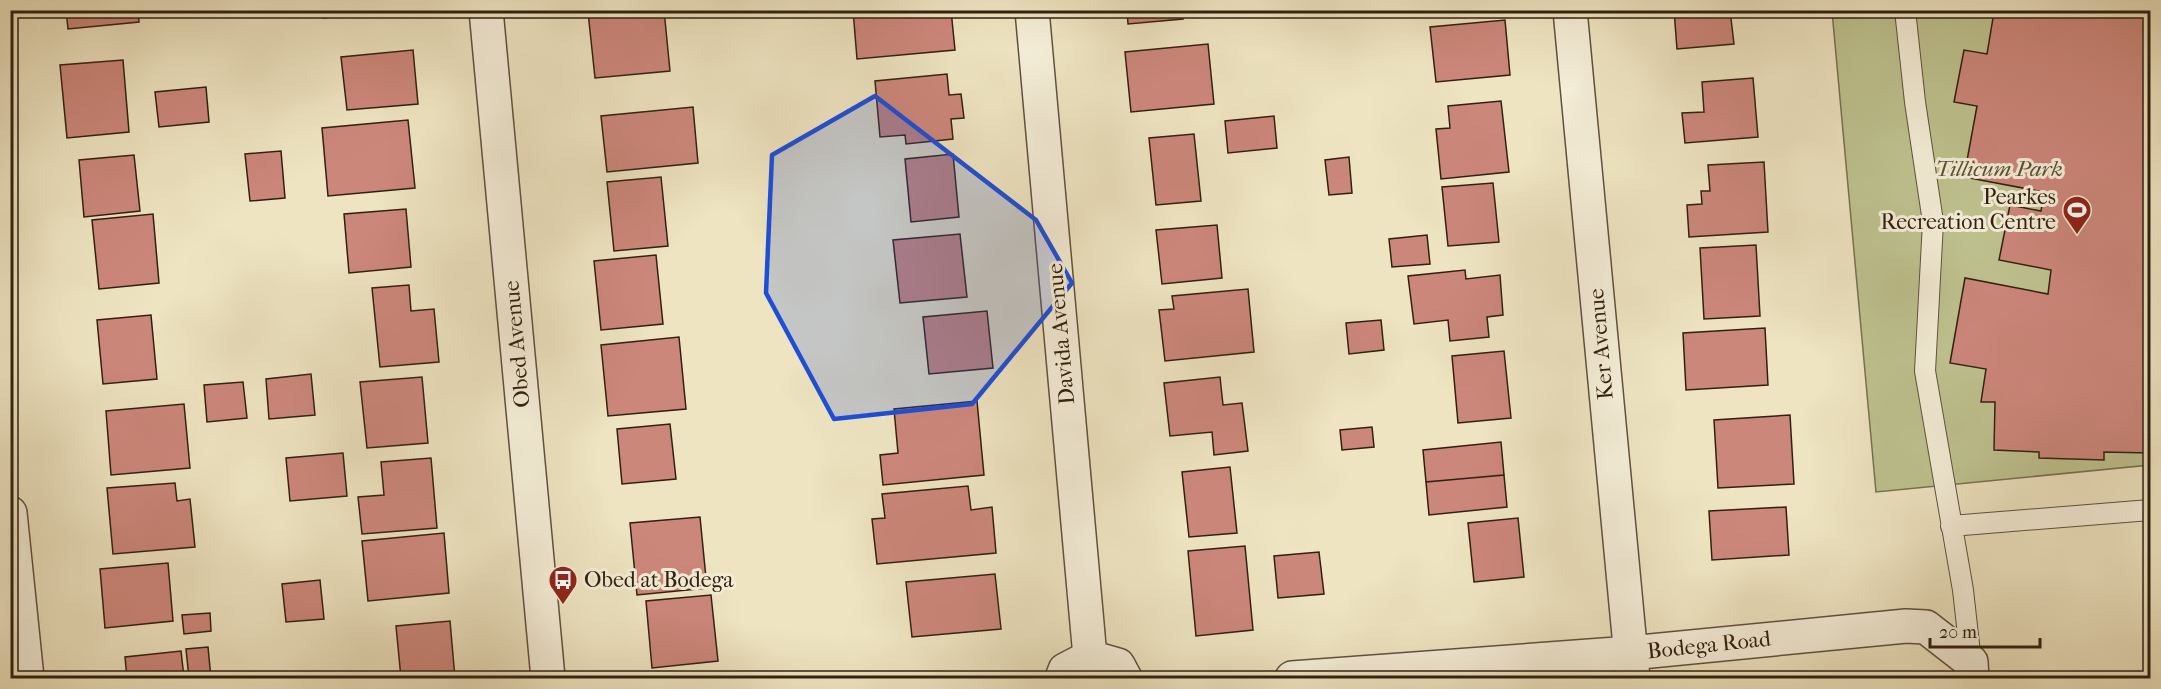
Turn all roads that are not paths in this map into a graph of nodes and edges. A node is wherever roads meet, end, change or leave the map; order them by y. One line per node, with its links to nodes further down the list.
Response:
1 (486, 10): 12 (street, Obed Avenue)
2 (1032, 10): 8 (street, Davida Avenue)
3 (1569, 10): 9 (street, Ker Avenue)
4 (1905, 10): 7 (lane)
5 (2151, 510): 7 (lane)
6 (10, 513): 11 (street)
7 (1951, 526): 10 (lane)
8 (1090, 657): 13 (street); 14 (street)
9 (1631, 666): 10 (street, Bodega Road); 15 (street, Bodega Road)
10 (1972, 670)
11 (27, 678)
12 (548, 678)
13 (1062, 678)
14 (1125, 678)
15 (1292, 678)

